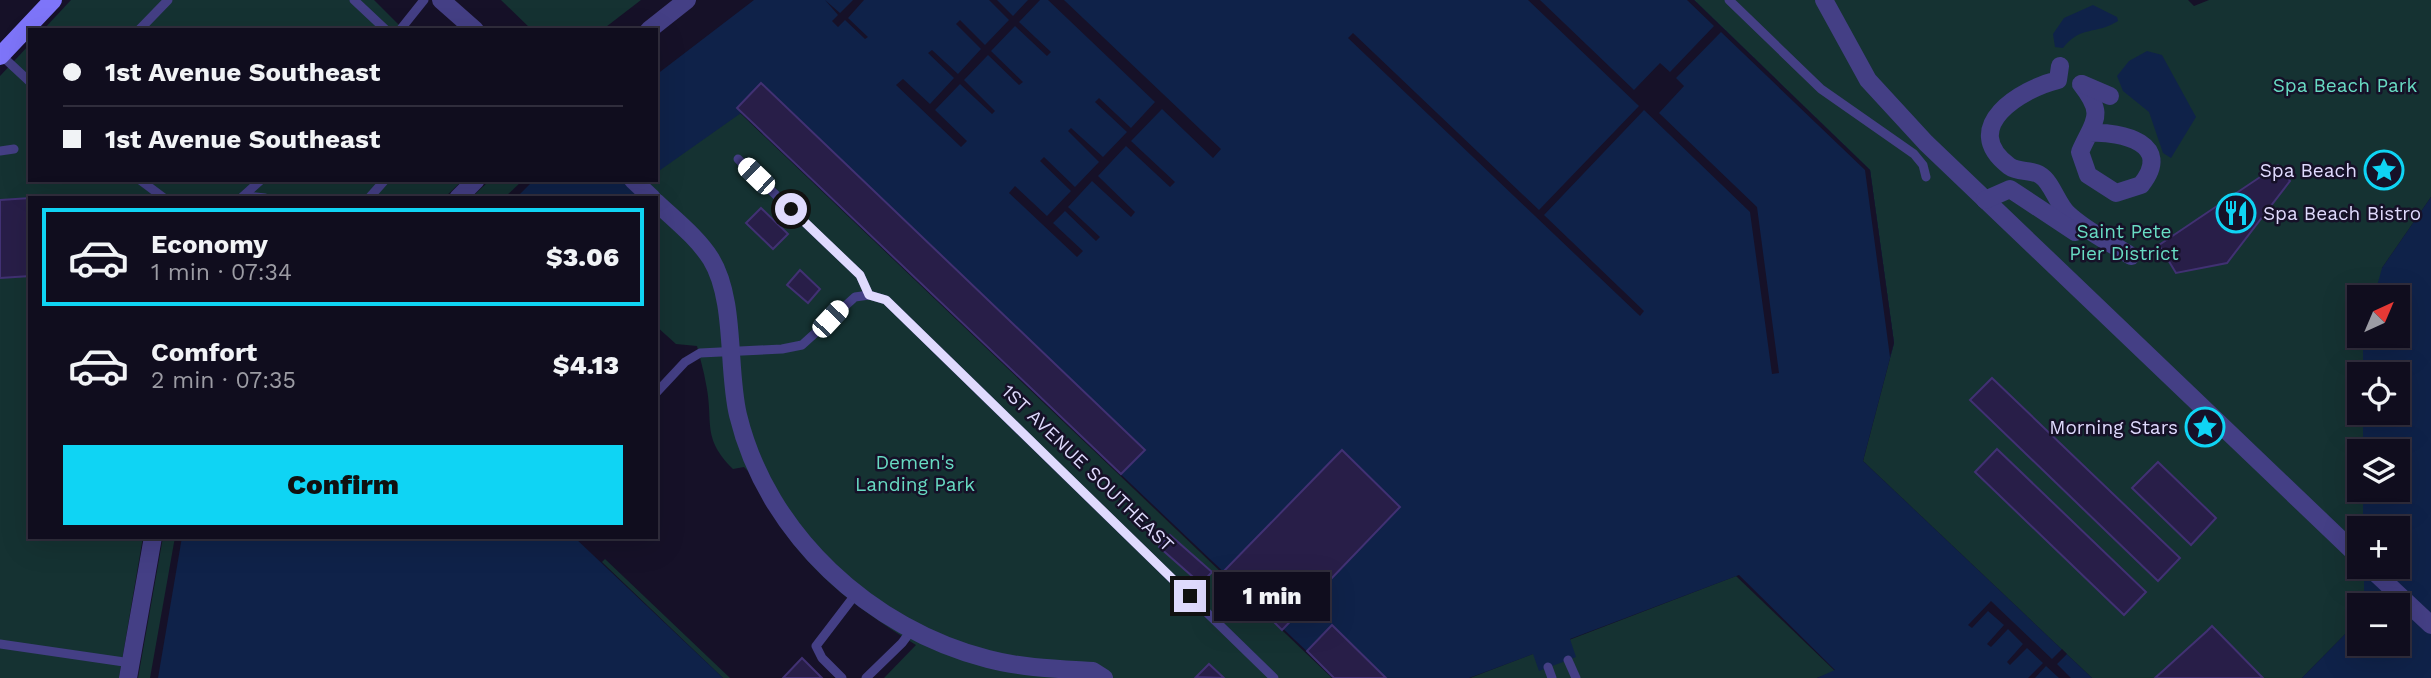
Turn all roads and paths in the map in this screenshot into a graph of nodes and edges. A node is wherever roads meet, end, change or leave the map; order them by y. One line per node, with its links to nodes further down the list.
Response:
1 (53, 0): 14 (street)
2 (168, 0): 9 (lane)
3 (354, 0): 10 (lane)
4 (424, 0): 11 (lane)
5 (442, 0): 12 (street)
6 (1729, 0): 22 (lane)
7 (1824, 0): 31 (street)
8 (686, 1): 13 (street)
9 (141, 28)
10 (384, 28)
11 (402, 28)
12 (473, 28)
13 (652, 28)
14 (1, 55): 15 (lane)
15 (28, 80)
16 (2081, 84): 17 (street); 18 (street); 31 (street)
17 (2109, 96)
18 (2091, 133)
19 (14, 149): 20 (lane)
20 (0, 151)
21 (738, 159): 33 (lane, 1ST AVENUE SOUTHEAST)
22 (1926, 177)
23 (143, 182): 27 (lane)
24 (259, 182): 28 (lane)
25 (383, 182): 29 (lane)
26 (474, 182): 30 (street)
27 (161, 196)
28 (245, 196)
29 (371, 196)
30 (460, 196)
31 (1985, 200): 37 (street)
32 (658, 204): 34 (street)
33 (869, 295): 34 (lane); 49 (lane, 1ST AVENUE SOUTHEAST)
34 (730, 350): 35 (lane); 39 (street)
35 (658, 391)
36 (153, 539): 45 (street)
37 (2347, 546)
38 (2382, 579): 40 (street)
39 (855, 595): 41 (street); 46 (lane)
40 (2431, 625)
41 (913, 628): 47 (lane); 48 (street)
42 (0, 644): 45 (lane)
43 (1568, 660): 51 (lane)
44 (1548, 667): 50 (lane)
45 (129, 671)
46 (842, 678)
47 (866, 678)
48 (1104, 678)
49 (1274, 678)
50 (1552, 678)
51 (1576, 678)

